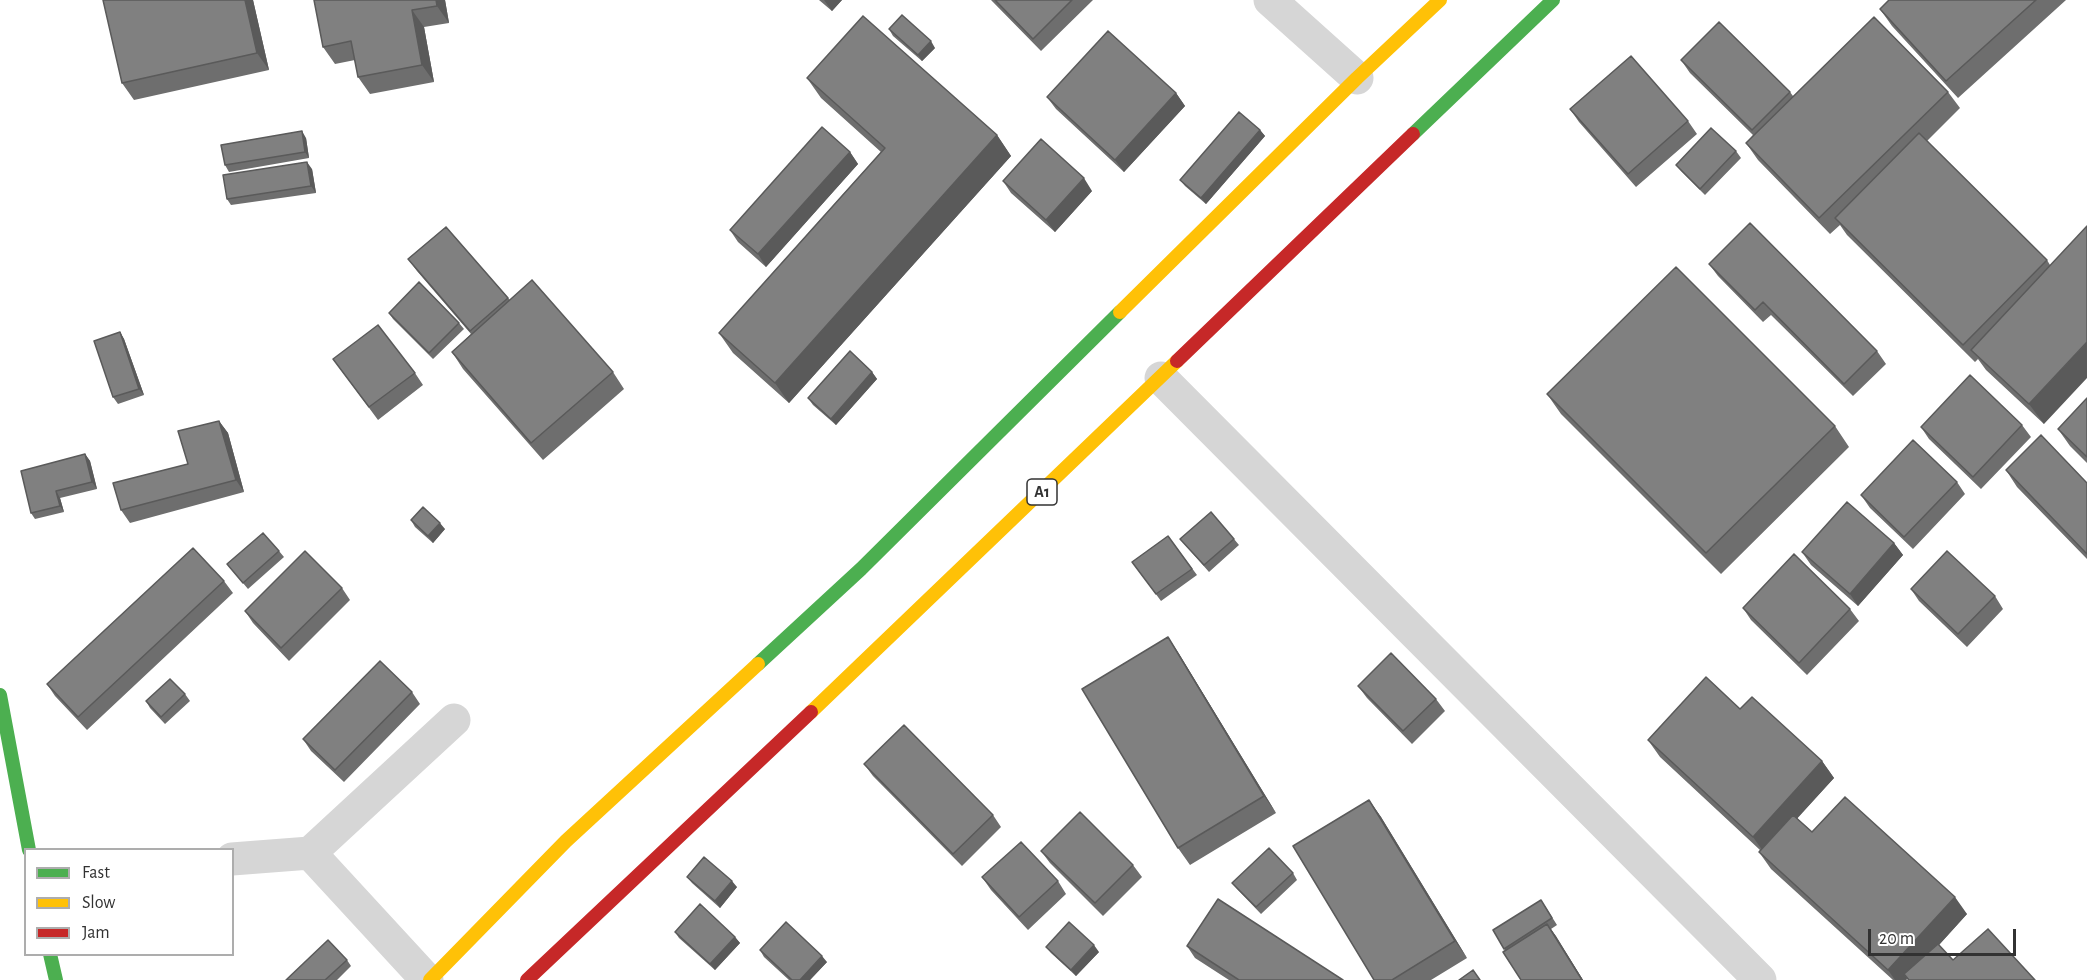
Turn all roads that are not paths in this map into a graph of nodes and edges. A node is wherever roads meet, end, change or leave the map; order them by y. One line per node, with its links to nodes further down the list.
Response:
1 (1270, 0): 4 (street)
2 (1440, 0): 4 (main road)
3 (1553, 0): 5 (main road, A1)
4 (1357, 78): 13 (main road)
5 (1161, 378): 14 (main road, A1); 15 (street)
6 (0, 696): 8 (main road)
7 (454, 720): 9 (street)
8 (29, 848)
9 (310, 853): 10 (street); 13 (street)
10 (234, 859)
11 (50, 956): 12 (main road)
12 (56, 980)
13 (429, 980)
14 (527, 980)
15 (1760, 980)

